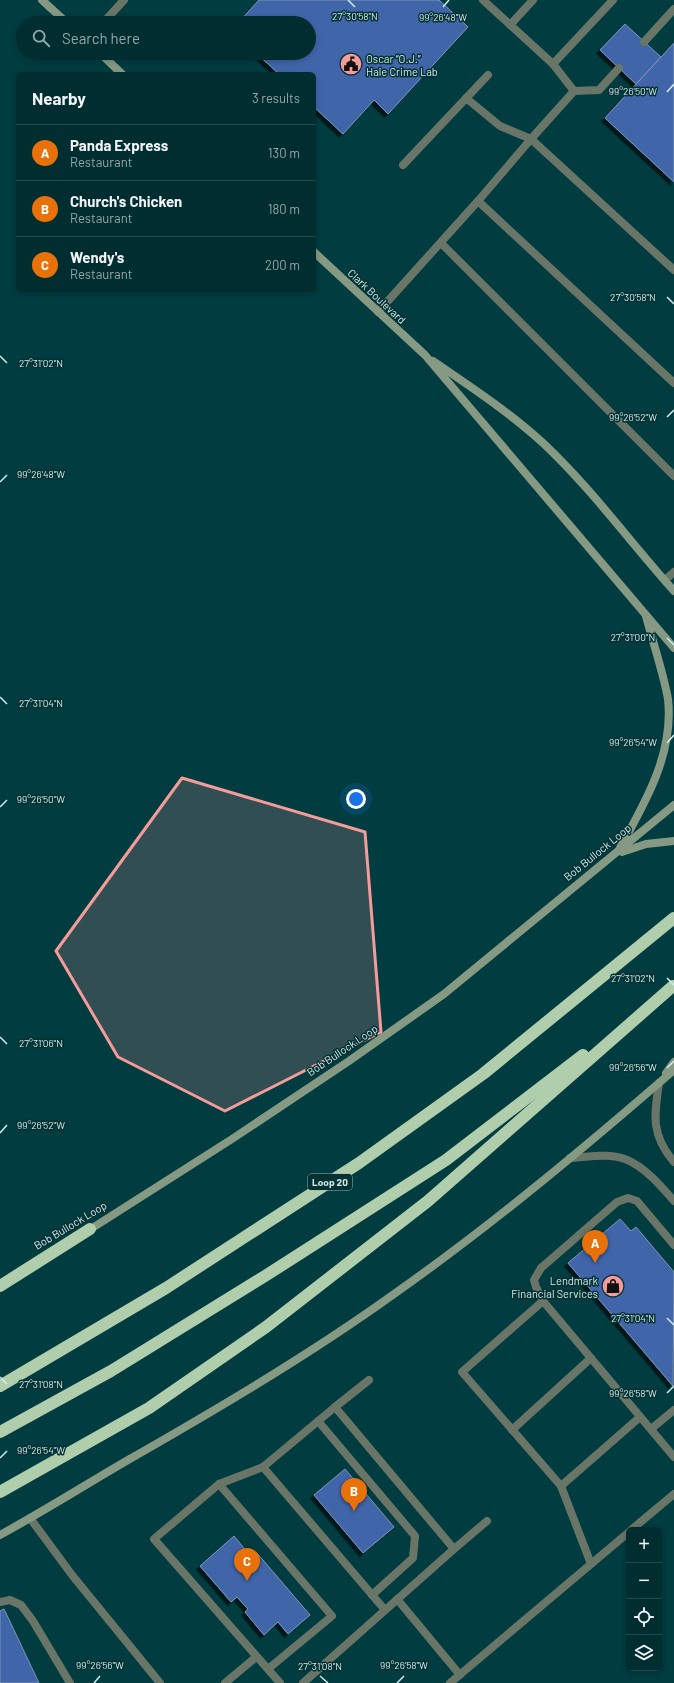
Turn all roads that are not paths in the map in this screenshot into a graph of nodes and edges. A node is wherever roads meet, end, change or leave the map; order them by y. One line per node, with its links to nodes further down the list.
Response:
1 (42, 0): 7 (main road)
2 (124, 0): 8 (lane)
3 (483, 0): 9 (lane)
4 (533, 0): 9 (lane)
5 (613, 0): 12 (lane)
6 (674, 9): 10 (lane)
7 (59, 16)
8 (109, 16)
9 (510, 25): 12 (lane)
10 (644, 42)
11 (107, 60): 14 (main road)
12 (553, 64): 16 (lane)
13 (619, 68): 16 (lane)
14 (120, 72)
15 (488, 75): 17 (lane)
16 (574, 91): 18 (lane)
17 (466, 98): 18 (lane); 19 (lane)
18 (531, 139): 20 (lane); 23 (lane)
19 (403, 164)
20 (478, 201): 21 (lane); 26 (lane)
21 (440, 243): 24 (lane); 27 (lane)
22 (316, 254): 24 (main road, Clark Boulevard)
23 (674, 270)
24 (378, 312): 25 (main road, Clark Boulevard)
25 (425, 355): 29 (main road); 32 (main road)
26 (674, 383)
27 (674, 476)
28 (674, 572): 29 (lane)
29 (665, 580): 30 (main road); 31 (main road)
30 (674, 586)
31 (674, 591)
32 (645, 614): 33 (main road); 36 (main road)
33 (674, 648)
34 (674, 805): 36 (main road, Bob Bullock Loop)
35 (674, 841): 36 (main road)
36 (618, 853): 45 (main road, Bob Bullock Loop)
37 (674, 918): 52 (highway, Loop 20)
38 (673, 985): 59 (highway); 64 (highway)
39 (674, 1062): 41 (main road)
40 (674, 1070): 41 (main road)
41 (659, 1083): 42 (main road); 43 (lane)
42 (570, 1158): 44 (lane); 66 (main road)
43 (674, 1162)
44 (674, 1201)
45 (90, 1229): 47 (main road, Bob Bullock Loop); 48 (highway)
46 (674, 1245): 49 (lane)
47 (0, 1281)
48 (0, 1286)
49 (543, 1301): 50 (lane); 58 (lane)
50 (591, 1358): 55 (lane); 58 (lane)
51 (369, 1380): 53 (lane)
52 (0, 1386)
53 (335, 1407): 56 (lane); 71 (lane)
54 (674, 1410): 57 (lane)
55 (640, 1417): 57 (lane); 63 (lane)
56 (318, 1422): 61 (lane); 73 (lane)
57 (651, 1429): 60 (lane)
58 (512, 1430): 63 (lane)
59 (0, 1432)
60 (674, 1457)
61 (264, 1467): 62 (lane); 73 (lane)
62 (219, 1484): 77 (lane); 78 (lane)
63 (561, 1486): 72 (lane)
64 (0, 1492)
65 (674, 1494): 68 (lane)
66 (30, 1518): 70 (main road); 81 (lane)
67 (487, 1521): 71 (lane)
68 (635, 1527)
69 (626, 1534): 72 (lane)
70 (0, 1535)
71 (454, 1549): 74 (lane)
72 (591, 1564): 79 (lane)
73 (372, 1595): 76 (lane)
74 (397, 1599): 76 (lane); 79 (lane)
75 (0, 1602): 80 (lane)
76 (385, 1610): 84 (lane)
77 (256, 1657): 78 (lane); 82 (lane)
78 (268, 1670): 83 (lane)
79 (460, 1674): 85 (lane)
80 (70, 1683)
81 (160, 1683)
82 (225, 1683)
83 (280, 1683)
84 (303, 1683)
85 (450, 1683)

